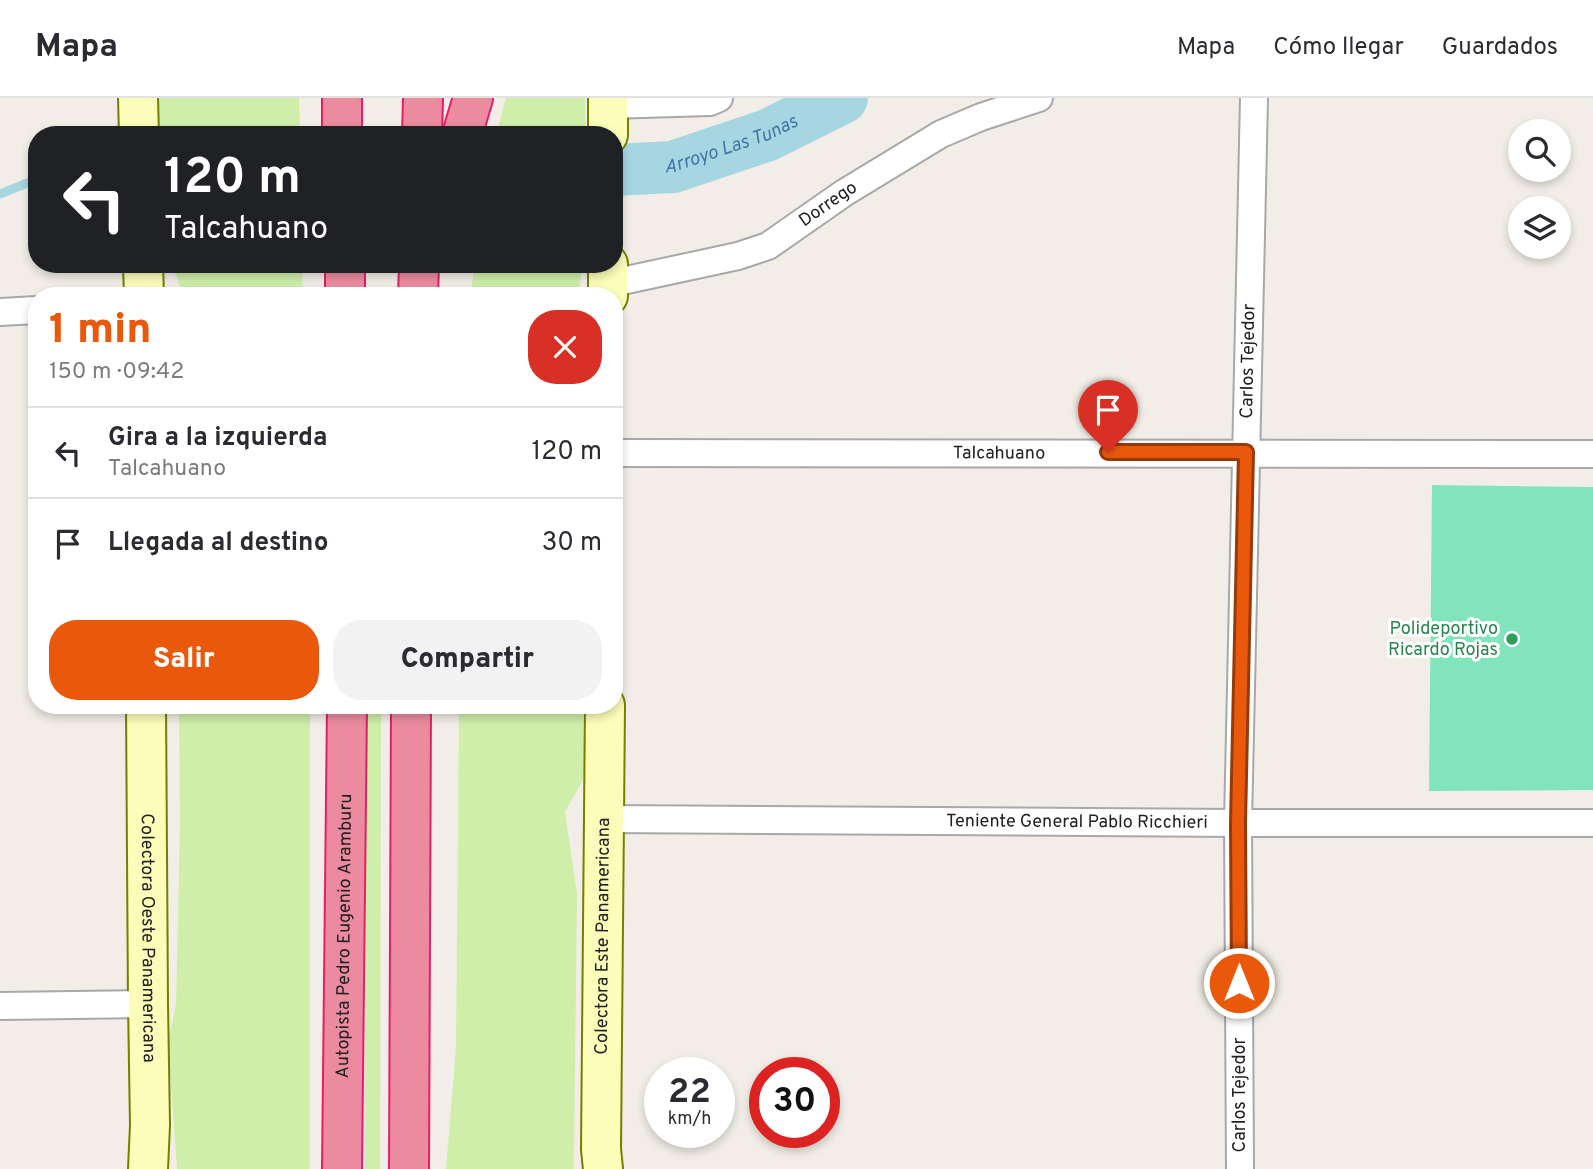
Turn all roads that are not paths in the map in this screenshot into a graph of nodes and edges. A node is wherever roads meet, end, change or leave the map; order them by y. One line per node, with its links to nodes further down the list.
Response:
1 (138, 98): 9 (street)
2 (342, 98): 10 (highway)
3 (423, 98): 11 (highway)
4 (473, 98): 12 (highway)
5 (719, 98): 8 (street)
6 (1039, 98): 13 (street, Dorrego)
7 (1254, 98): 16 (street, Carlos Tejedor)
8 (608, 112)
9 (139, 126)
10 (342, 126)
11 (422, 126)
12 (465, 126)
13 (608, 281)
14 (28, 310): 15 (street)
15 (0, 312)
16 (1246, 452): 17 (street, Talcahuano); 18 (street, Talcahuano); 24 (street, Carlos Tejedor)
17 (623, 453)
18 (1593, 454)
19 (146, 714): 26 (street, Colectora Oeste Panamericana)
20 (347, 714): 32 (highway, Autopista Pedro Eugenio Aramburu)
21 (411, 714): 33 (highway)
22 (605, 714): 23 (street, Colectora Este Panamericana)
23 (603, 819): 24 (street, Teniente General Pablo Ricchieri); 29 (street, Colectora Este Panamericana)
24 (1238, 823): 25 (street, Teniente General Pablo Ricchieri); 34 (street, Carlos Tejedor)
25 (1593, 823)
26 (148, 1004): 27 (street); 28 (street, Colectora Oeste Panamericana)
27 (0, 1006)
28 (150, 1125): 30 (street, Colectora Oeste Panamericana); 31 (street)
29 (600, 1162)
30 (148, 1169)
31 (158, 1169)
32 (342, 1169)
33 (409, 1169)
34 (1240, 1169)

